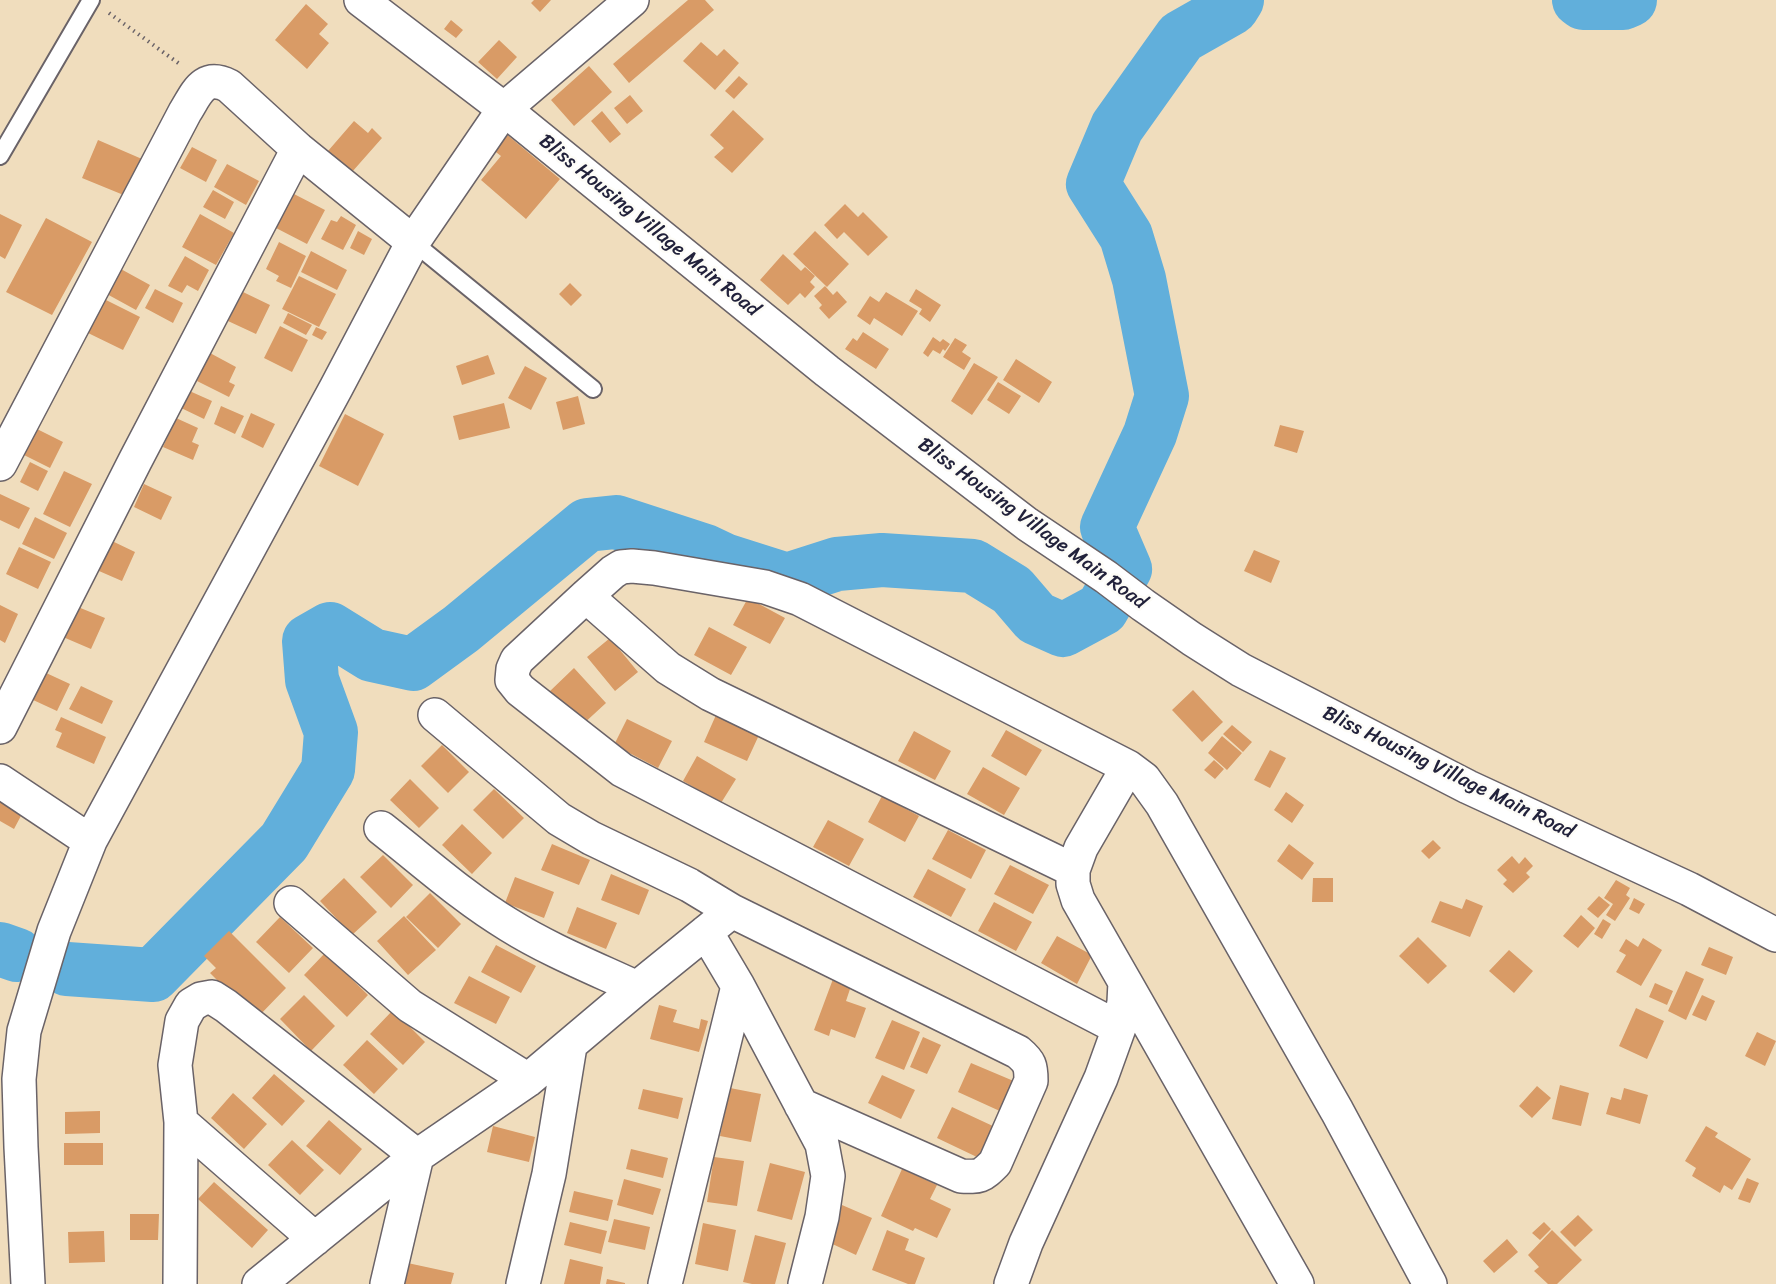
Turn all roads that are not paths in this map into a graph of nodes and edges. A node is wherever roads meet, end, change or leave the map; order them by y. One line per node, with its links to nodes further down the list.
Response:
1 (91, 0): 6 (lane)
2 (361, 0): 4 (street, Bliss Housing Village Main Road)
3 (632, 0): 4 (street)
4 (504, 109): 7 (street); 21 (street, Bliss Housing Village Main Road)
5 (298, 149): 7 (street); 9 (street); 12 (street)
6 (0, 156)
7 (413, 242): 8 (lane); 16 (street)
8 (593, 389)
9 (0, 464)
10 (586, 596): 13 (street); 17 (street); 26 (street)
11 (435, 715): 19 (street)
12 (0, 727)
13 (1128, 767): 17 (street); 42 (street)
14 (0, 781): 16 (street)
15 (381, 828): 24 (street)
16 (90, 841): 25 (street)
17 (1073, 870): 22 (street)
18 (291, 903): 28 (street)
19 (732, 911): 20 (street); 29 (street)
20 (706, 932): 23 (street); 24 (street)
21 (1776, 935)
22 (1125, 982): 26 (street); 41 (street)
23 (738, 986): 29 (street); 38 (street)
24 (637, 988): 27 (street)
25 (12, 1027): 33 (street)
26 (1119, 1028): 40 (street)
27 (570, 1046): 28 (street); 37 (street)
28 (528, 1080): 31 (street)
29 (801, 1105): 39 (street)
30 (180, 1122): 31 (street); 32 (street); 34 (street)
31 (417, 1156): 32 (street); 36 (street)
32 (315, 1239): 35 (street)
33 (28, 1284)
34 (180, 1284)
35 (259, 1284)
36 (387, 1284)
37 (523, 1284)
38 (665, 1284)
39 (805, 1284)
40 (1011, 1284)
41 (1297, 1284)
42 (1430, 1284)

